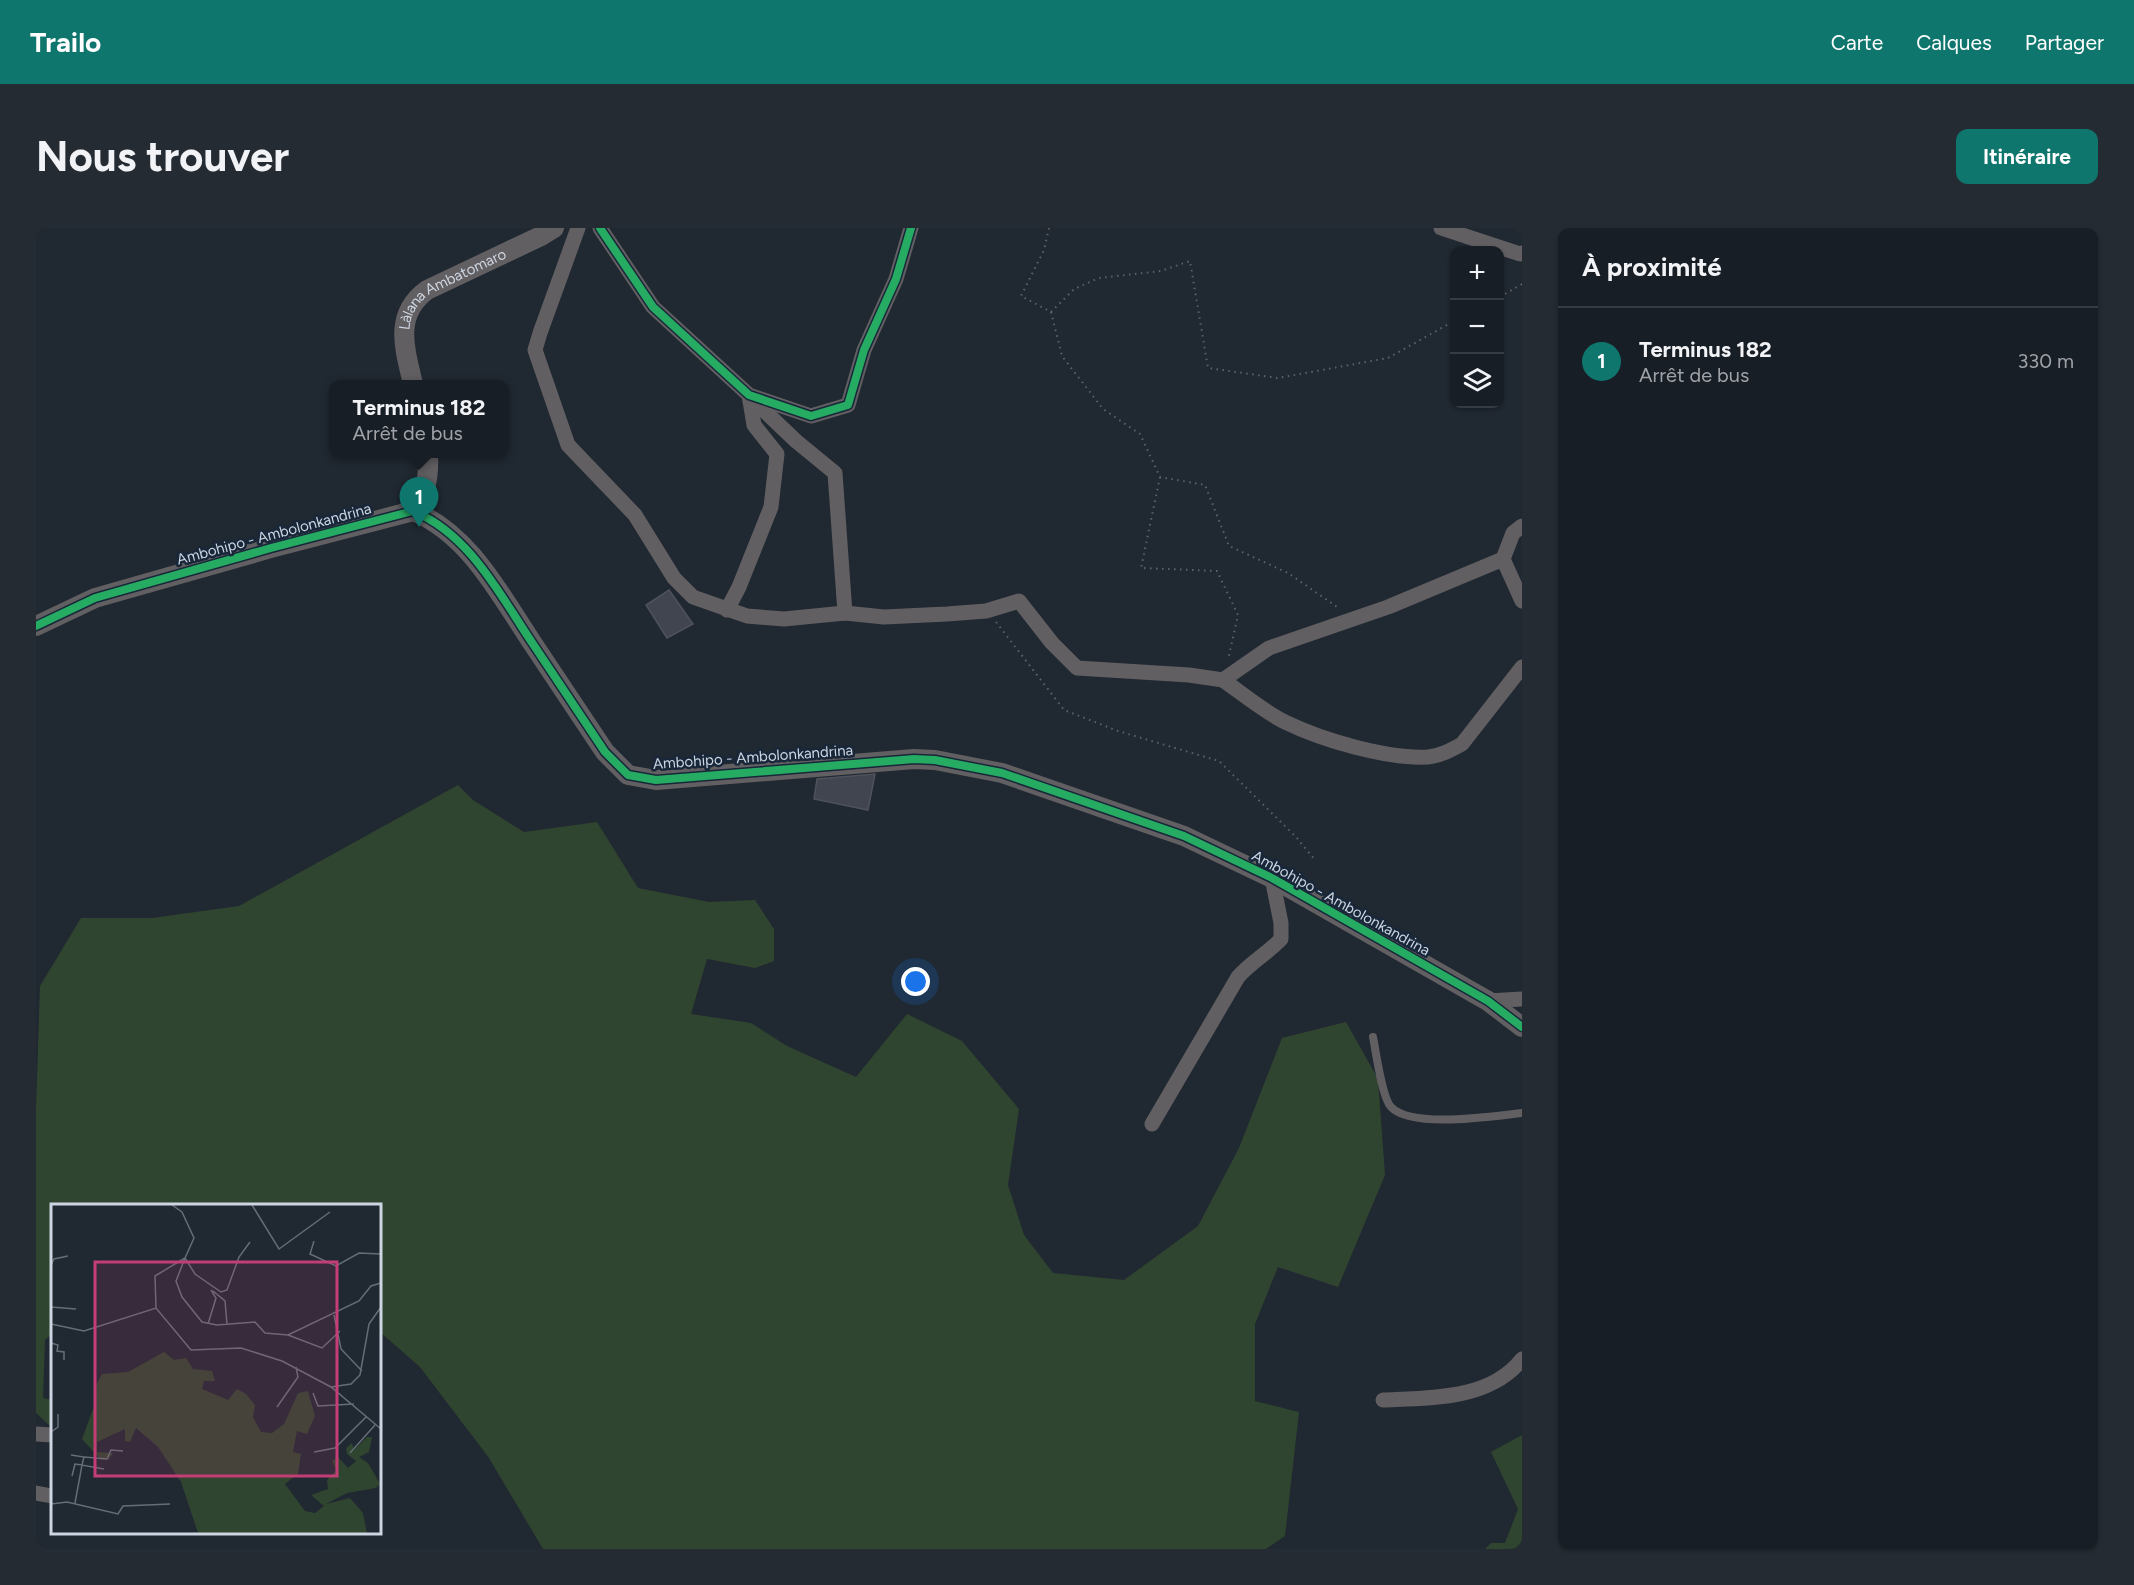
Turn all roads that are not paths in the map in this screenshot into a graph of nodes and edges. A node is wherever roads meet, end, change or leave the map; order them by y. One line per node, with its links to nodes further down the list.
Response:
1 (554, 228): 7 (street, Làlana Ambatomaro)
2 (578, 228): 14 (street)
3 (600, 228): 8 (street)
4 (911, 228): 8 (street)
5 (1441, 228): 6 (street)
6 (1522, 253)
7 (412, 380)
8 (749, 395): 14 (street); 15 (street)
9 (428, 458): 10 (street)
10 (413, 511): 16 (street, Ambohipo - Ambolonkandrina); 19 (street, Ambohipo - Ambolonkandrina)
11 (1522, 526): 12 (street)
12 (1503, 559): 13 (street); 18 (street)
13 (1522, 601)
14 (727, 610): 15 (street)
15 (845, 612): 18 (street)
16 (36, 626)
17 (1522, 668): 18 (street)
18 (1223, 680)
19 (1272, 878): 21 (street, Ambohipo - Ambolonkandrina); 25 (street)
20 (1522, 999): 21 (street)
21 (1488, 1001): 22 (street, Ambohipo - Ambolonkandrina)
22 (1522, 1027)
23 (1372, 1036): 24 (lane)
24 (1522, 1113)
25 (1152, 1124)
26 (1522, 1359): 27 (street)
27 (1383, 1400)
28 (36, 1434): 29 (street)
29 (51, 1435)
30 (36, 1493): 31 (street)
31 (51, 1496)

